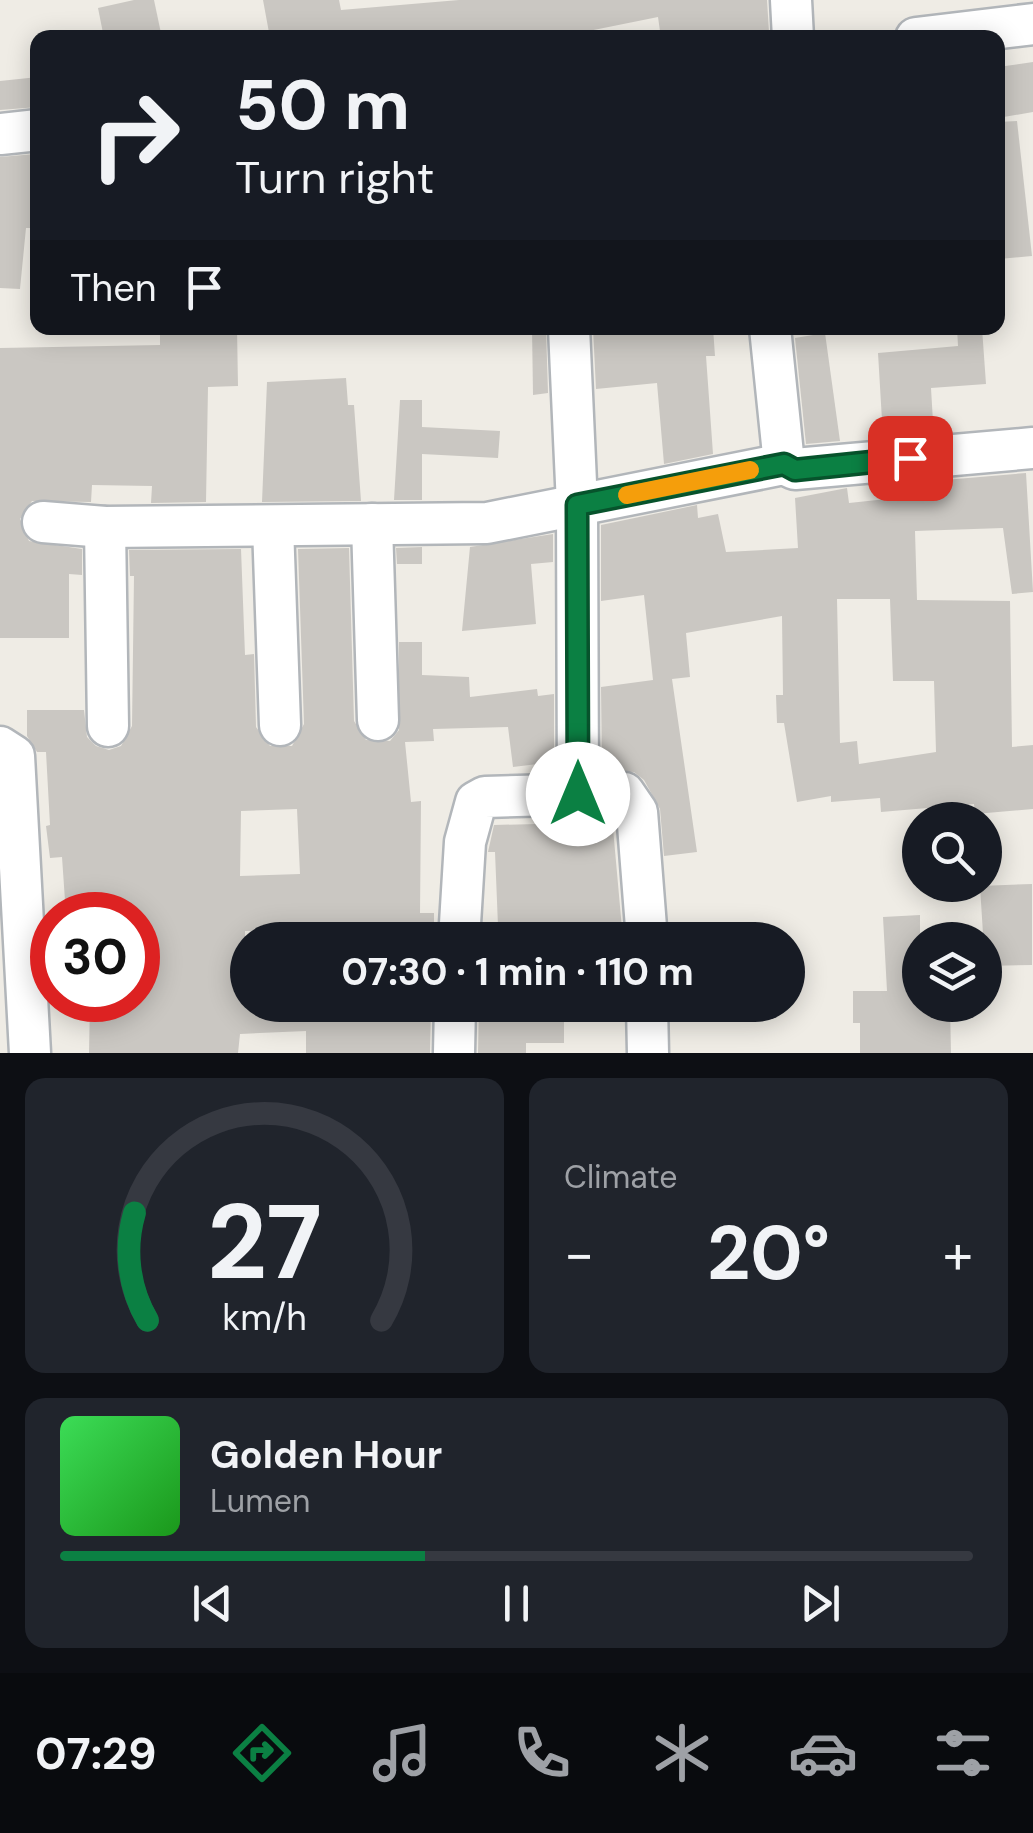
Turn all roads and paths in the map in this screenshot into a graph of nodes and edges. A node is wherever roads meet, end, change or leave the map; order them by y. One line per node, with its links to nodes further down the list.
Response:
1 (792, 0): 3 (street)
2 (1033, 24): 4 (street)
3 (794, 30)
4 (983, 30)
5 (30, 131): 6 (street)
6 (0, 134)
7 (568, 335): 11 (street)
8 (771, 335): 10 (street)
9 (1033, 448): 10 (street)
10 (784, 464): 11 (street)
11 (577, 505): 13 (street); 20 (street)
12 (43, 522): 14 (street)
13 (372, 524): 15 (street); 16 (street)
14 (105, 526): 15 (street); 18 (street)
15 (273, 526): 17 (street)
16 (378, 720)
17 (280, 725)
18 (108, 726)
19 (0, 747): 25 (street)
20 (578, 794): 21 (street); 22 (street)
21 (460, 922)
22 (645, 922)
23 (455, 1022): 26 (street)
24 (648, 1022): 27 (street)
25 (30, 1053)
26 (454, 1053)
27 (648, 1053)

